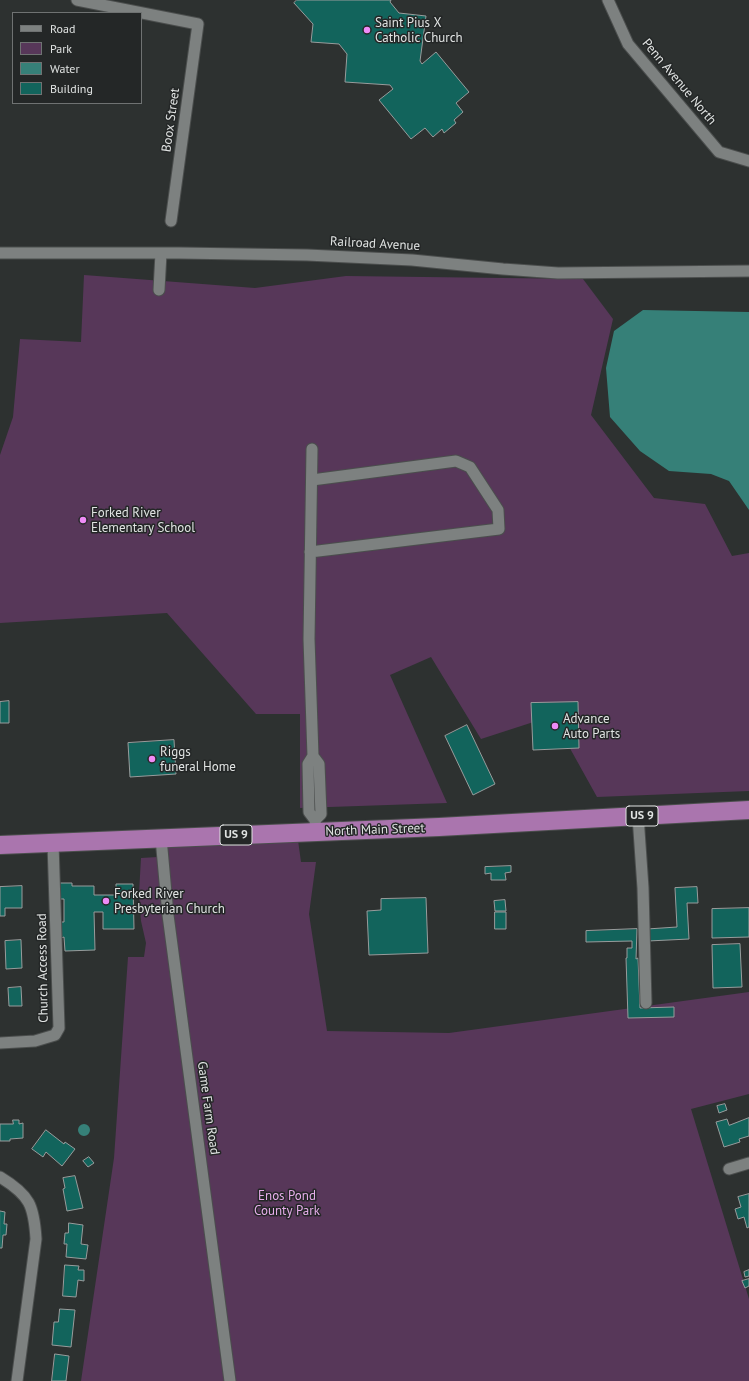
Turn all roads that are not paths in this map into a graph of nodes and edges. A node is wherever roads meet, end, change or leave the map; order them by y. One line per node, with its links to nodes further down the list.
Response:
1 (77, 0): 3 (street, Boox Street)
2 (608, 0): 5 (street, Penn Avenue North)
3 (138, 12)
4 (142, 13): 6 (street, Boox Street)
5 (749, 161)
6 (171, 221)
7 (0, 253): 8 (street, Railroad Avenue)
8 (161, 253): 9 (street, Railroad Avenue); 10 (street)
9 (749, 271)
10 (159, 290)
11 (312, 449): 12 (street)
12 (312, 480): 13 (street); 13 (street)
13 (310, 552): 16 (street)
14 (749, 810): 15 (highway, North Main Street / US 9)
15 (638, 816): 16 (highway, North Main Street / US 9); 20 (street)
16 (315, 826): 17 (highway, North Main Street / US 9)
17 (161, 838): 18 (highway, North Main Street / US 9); 26 (street, Game Farm Road)
18 (54, 843): 19 (highway, North Main Street / US 9); 21 (street, Church Access Road)
19 (0, 845)
20 (646, 1003)
21 (0, 1043)
22 (749, 1163): 23 (street)
23 (729, 1169)
24 (0, 1177): 25 (street)
25 (17, 1381)
26 (230, 1381)

